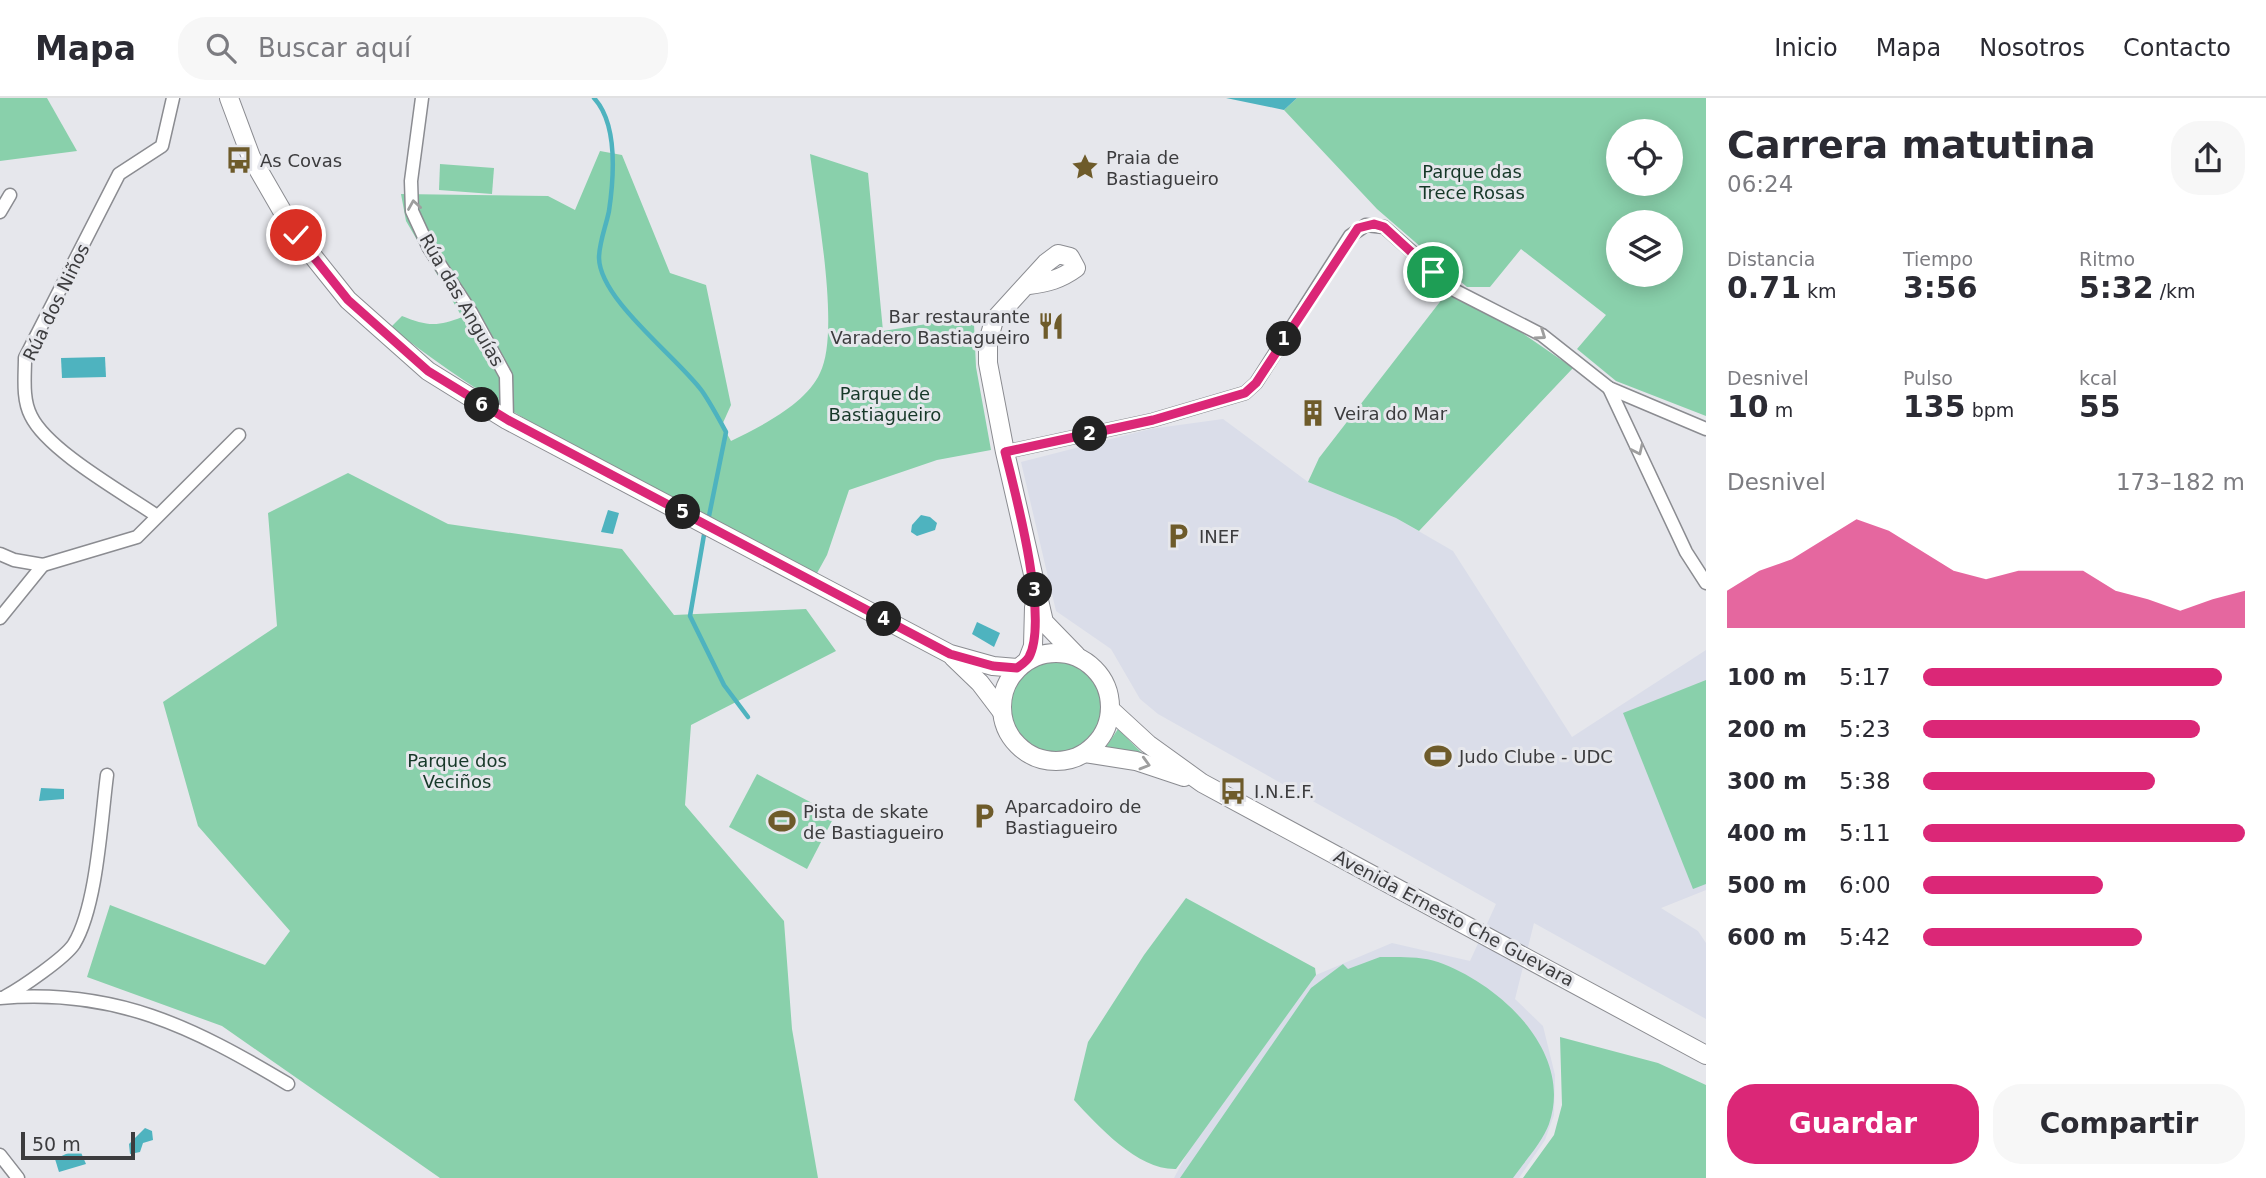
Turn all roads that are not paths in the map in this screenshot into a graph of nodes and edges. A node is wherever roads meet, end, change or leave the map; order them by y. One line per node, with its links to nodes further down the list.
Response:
1 (173, 98): 12 (street, Rúa dos Niños)
2 (229, 98): 8 (main road)
3 (422, 98): 8 (street, Rúa das Anguías, one-way to 3)
4 (10, 195): 5 (street)
5 (0, 212)
6 (1029, 285): 11 (main road)
7 (1609, 388): 9 (street); 11 (street, one-way to 7); 15 (street, one-way to 15)
8 (508, 420): 18 (main road)
9 (1706, 429)
10 (239, 435): 12 (street)
11 (1005, 452): 16 (main road)
12 (157, 516): 14 (street)
13 (0, 554): 14 (street)
14 (43, 565): 17 (street)
15 (1706, 583)
16 (1035, 593): 19 (main road); 20 (main road)
17 (0, 618)
18 (950, 654): 20 (main road); 22 (main road)
19 (1076, 656): 20 (main road); 21 (main road)
20 (1023, 664): 22 (main road)
21 (1111, 710): 23 (main road); 25 (main road, Avenida Ernesto Che Guevara)
22 (1002, 712): 23 (main road)
23 (1086, 753): 25 (main road, Avenida Ernesto Che Guevara, one-way to 25)
24 (107, 775): 26 (street)
25 (1202, 783): 27 (main road, Avenida Ernesto Che Guevara)
26 (1, 998): 28 (street)
27 (1706, 1055)
28 (289, 1084)
29 (0, 1155): 30 (street)
30 (18, 1178)

